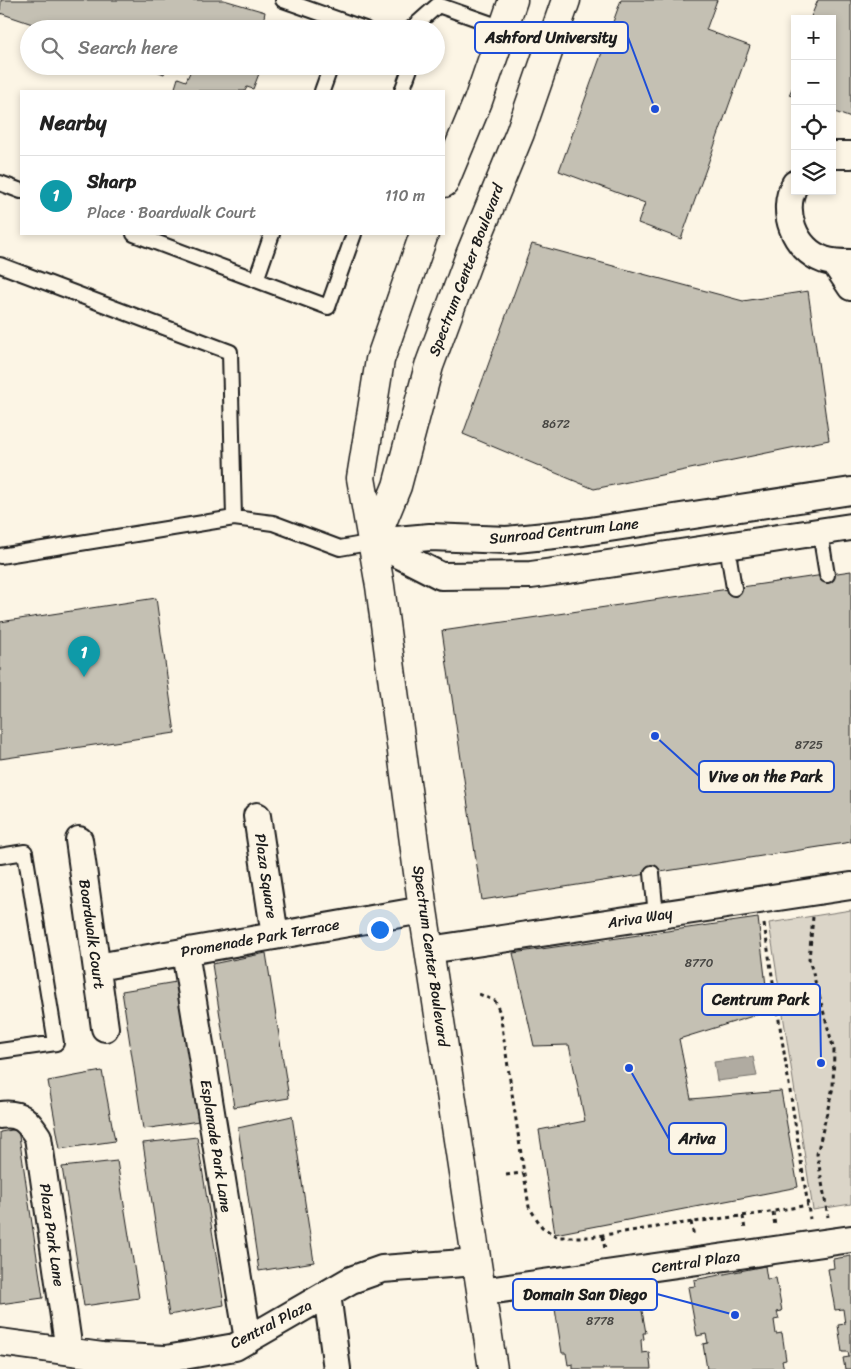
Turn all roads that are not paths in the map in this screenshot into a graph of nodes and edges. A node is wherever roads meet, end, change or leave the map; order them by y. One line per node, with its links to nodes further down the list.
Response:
1 (283, 0): 5 (lane)
2 (513, 0): 7 (street)
3 (566, 0): 8 (street, Spectrum Center Boulevard)
4 (439, 3): 6 (lane); 7 (lane)
5 (331, 20)
6 (421, 20)
7 (502, 29): 8 (lane); 15 (street)
8 (550, 45): 31 (street, Spectrum Center Boulevard)
9 (328, 75): 11 (lane)
10 (408, 75): 12 (lane)
11 (322, 90)
12 (402, 90)
13 (836, 155): 14 (street)
14 (851, 155)
15 (445, 181)
16 (0, 183): 17 (lane)
17 (20, 191)
18 (791, 195): 23 (street)
19 (137, 235): 25 (lane)
20 (272, 235): 25 (lane)
21 (354, 235): 25 (lane)
22 (424, 235): 31 (street, Spectrum Center Boulevard)
23 (843, 263): 26 (street)
24 (0, 264): 28 (lane)
25 (256, 280)
26 (851, 287)
27 (851, 491): 31 (street, Sunroad Centrum Lane)
28 (234, 518): 31 (lane); 33 (lane)
29 (851, 528): 30 (street)
30 (820, 532): 32 (street); 34 (lane)
31 (374, 542): 32 (street); 41 (street, Spectrum Center Boulevard)
32 (727, 546): 35 (lane)
33 (0, 556)
34 (827, 575)
35 (734, 588)
36 (257, 816): 43 (street, Plaza Square)
37 (79, 840): 46 (street, Boardwalk Court)
38 (0, 856): 48 (lane)
39 (652, 873): 42 (lane)
40 (851, 886): 42 (street, Ariva Way)
41 (423, 910): 43 (street, Promenade Park Terrace); 44 (street, Spectrum Center Boulevard)
42 (656, 916): 44 (street, Ariva Way)
43 (275, 936): 45 (street, Promenade Park Terrace)
44 (429, 950): 51 (street, Spectrum Center Boulevard)
45 (184, 952): 46 (street, Promenade Park Terrace); 54 (street, Esplanade Park Lane)
46 (97, 967): 47 (street, Boardwalk Court)
47 (105, 1028)
48 (0, 1052)
49 (0, 1115): 56 (street, Plaza Park Lane)
50 (841, 1241): 52 (street, Central Plaza)
51 (476, 1262): 52 (street, Spectrum Center Boulevard); 53 (street, Central Plaza)
52 (481, 1292): 58 (street, Spectrum Center Boulevard)
53 (328, 1294): 54 (street, Central Plaza); 57 (street)
54 (248, 1340): 56 (street, Central Plaza)
55 (0, 1342): 56 (street, Central Plaza)
56 (69, 1351)
57 (338, 1369)
58 (493, 1369)

